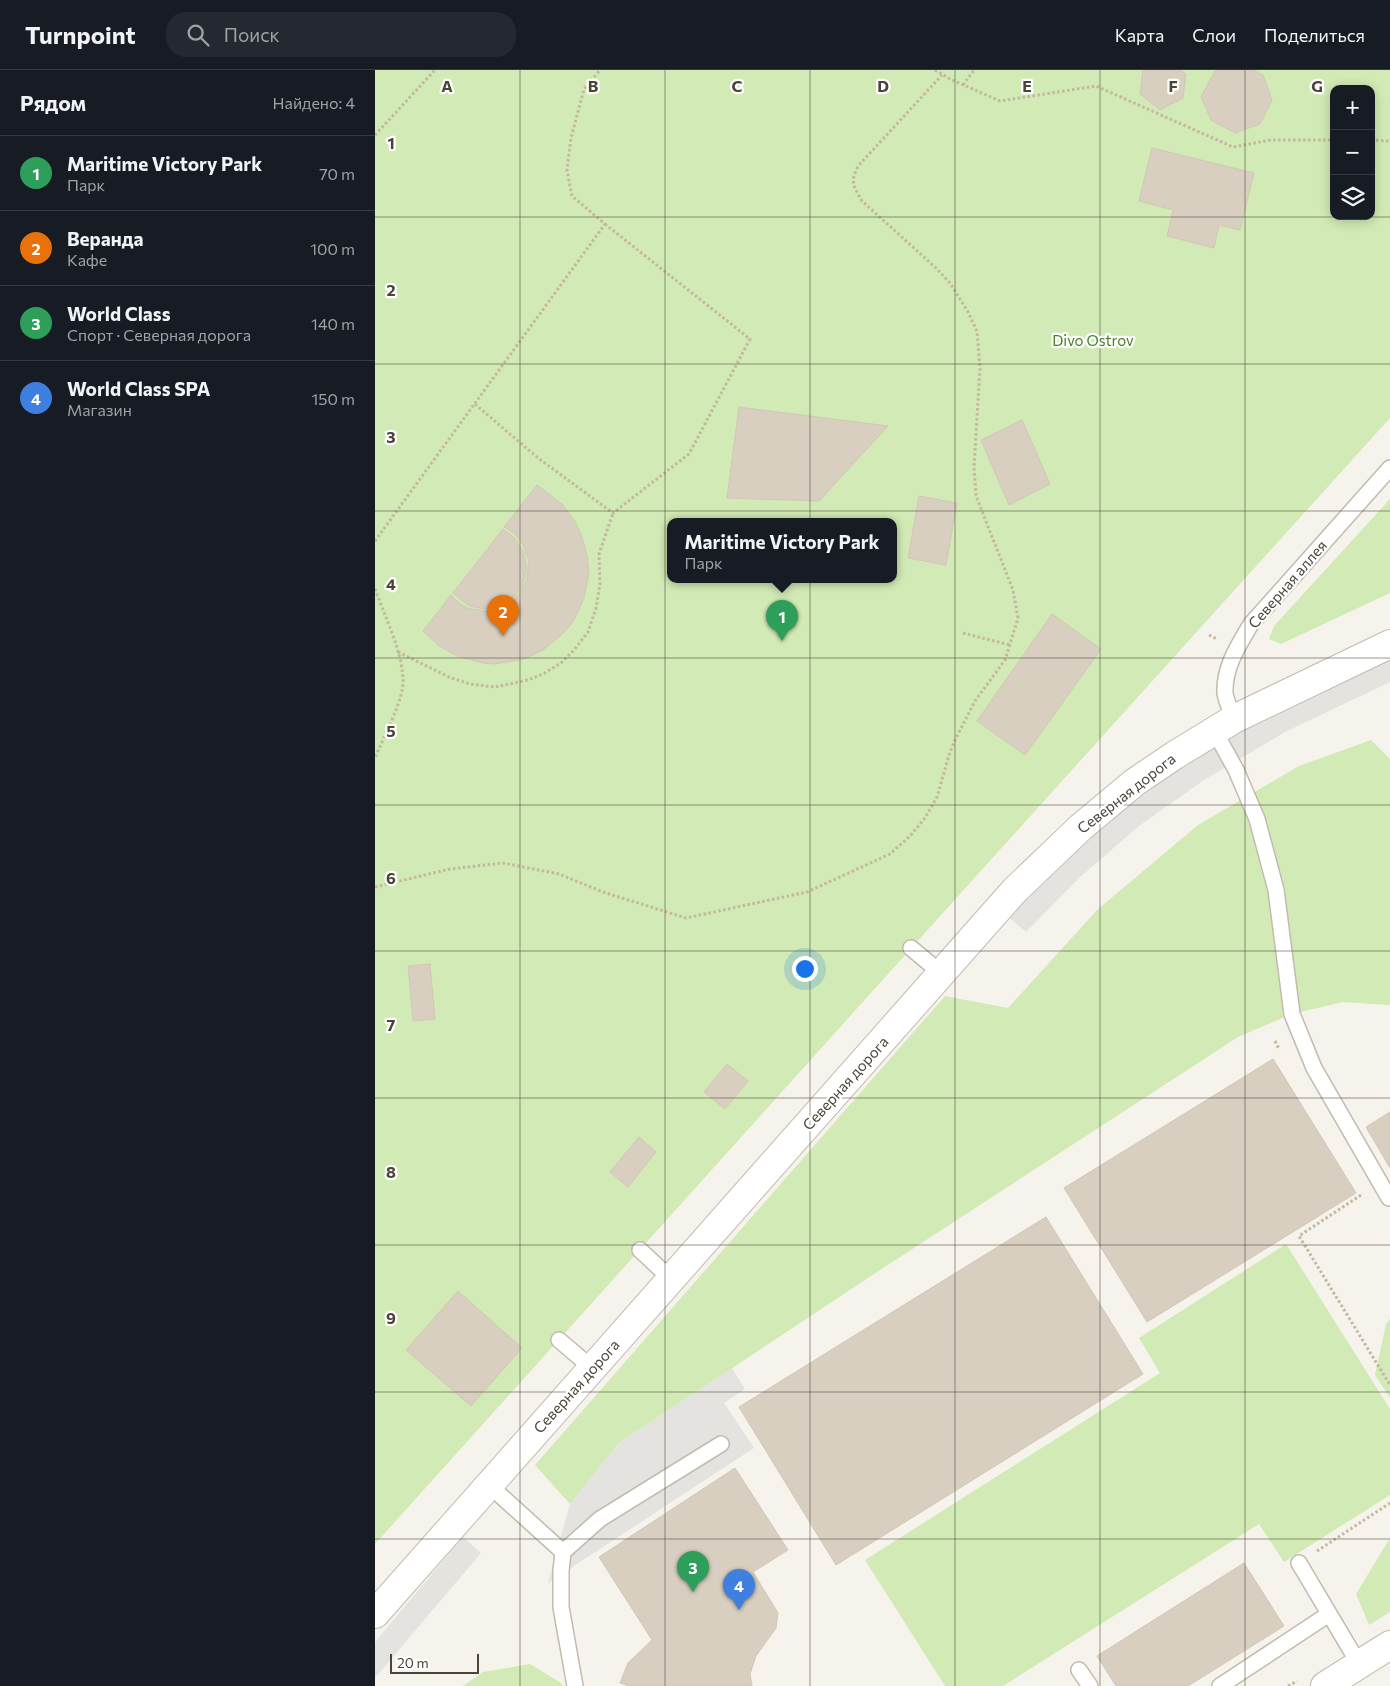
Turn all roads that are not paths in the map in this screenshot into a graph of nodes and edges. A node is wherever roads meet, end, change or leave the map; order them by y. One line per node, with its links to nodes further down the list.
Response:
1 (1390, 468): 3 (lane, Северная аллея)
2 (1390, 644): 3 (street, Северная дорога)
3 (1224, 724): 5 (street, Северная дорога); 6 (lane, Северная аллея)
4 (911, 948): 5 (lane)
5 (941, 973): 8 (street, Северная дорога)
6 (1389, 1198)
7 (640, 1250): 8 (lane)
8 (671, 1278): 10 (street, Северная дорога)
9 (559, 1340): 10 (lane)
10 (592, 1368): 12 (street, Северная дорога)
11 (721, 1444): 13 (lane)
12 (489, 1485): 13 (lane); 15 (street, Северная дорога)
13 (563, 1552): 20 (lane)
14 (1299, 1563): 16 (lane)
15 (375, 1614)
16 (1329, 1614): 18 (lane); 22 (lane)
17 (1390, 1644): 18 (street)
18 (1359, 1664): 23 (street)
19 (1079, 1670): 21 (lane)
20 (575, 1686)
21 (1090, 1686)
22 (1220, 1686)
23 (1325, 1686)

